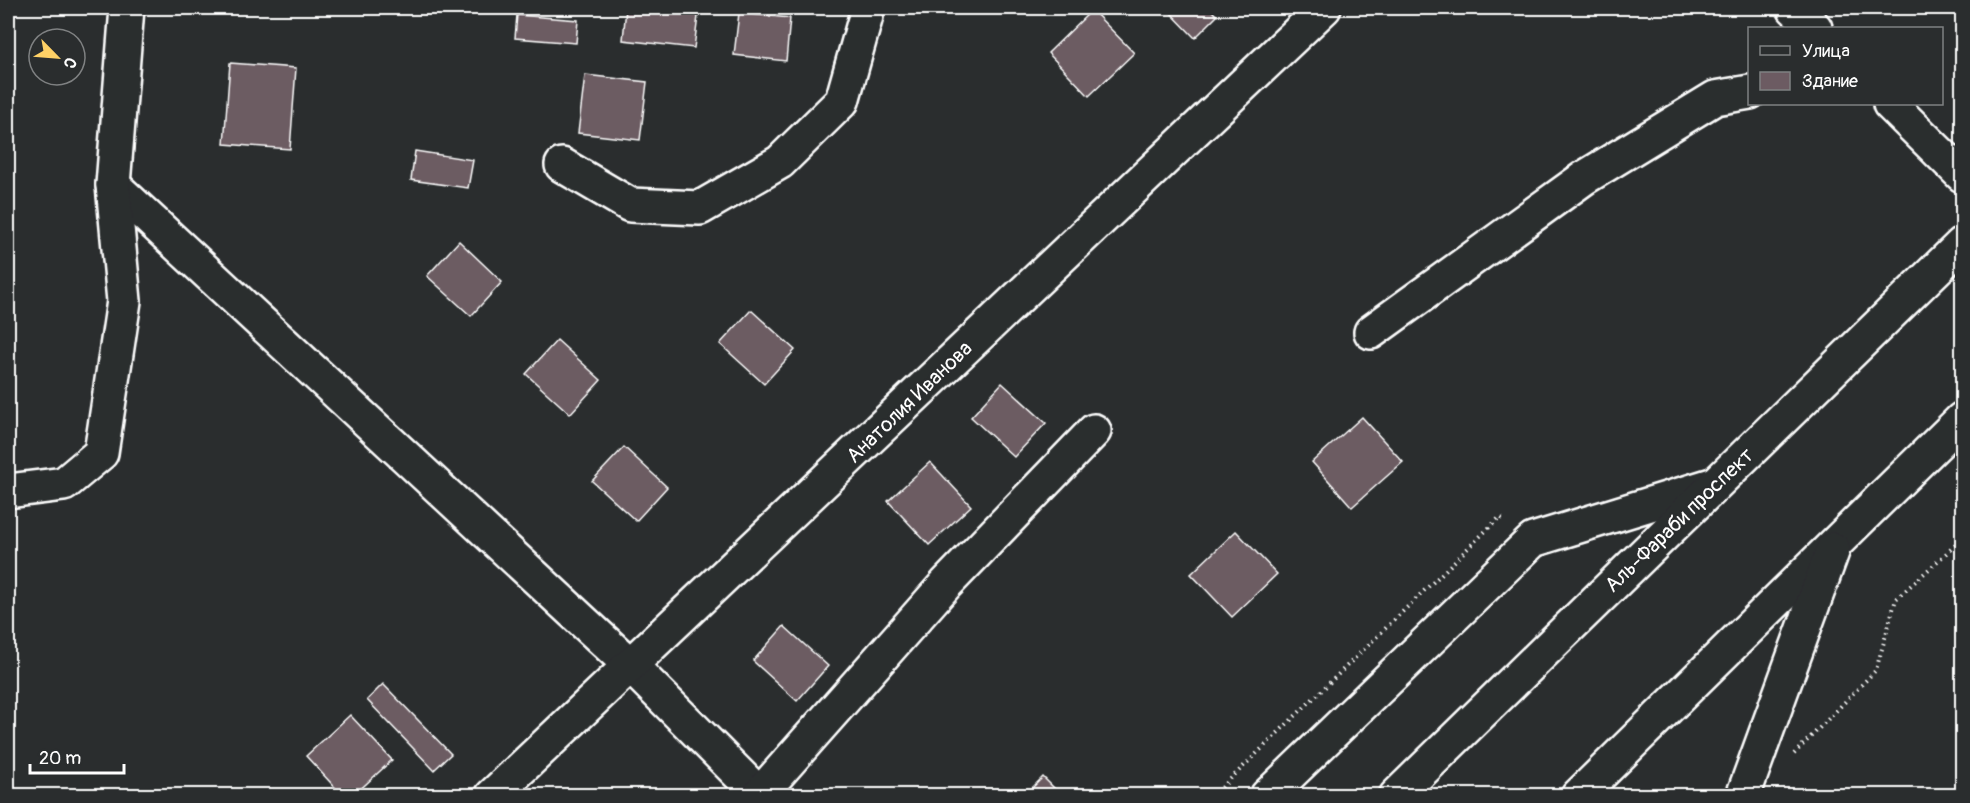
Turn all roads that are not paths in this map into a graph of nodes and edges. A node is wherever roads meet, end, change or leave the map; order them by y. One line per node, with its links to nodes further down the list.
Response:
1 (127, 8): 10 (street)
2 (866, 8): 8 (street)
3 (1324, 8): 18 (street, Анатолия Иванова)
4 (1794, 8): 5 (street)
5 (1814, 27)
6 (1748, 92): 12 (street)
7 (1891, 105): 9 (street)
8 (562, 165)
9 (1962, 175)
10 (113, 185): 16 (street); 18 (street)
11 (1962, 244): 15 (street, Аль-Фараби проспект)
12 (1371, 332)
13 (1962, 419): 17 (street)
14 (1094, 431): 20 (street)
15 (1716, 484): 21 (street); 22 (street, Аль-Фараби проспект)
16 (8, 491)
17 (1836, 542): 23 (street); 24 (street)
18 (631, 666): 19 (street, Анатолия Иванова); 20 (street)
19 (492, 795)
20 (760, 795)
21 (1267, 795)
22 (1396, 795)
23 (1578, 795)
24 (1743, 795)

